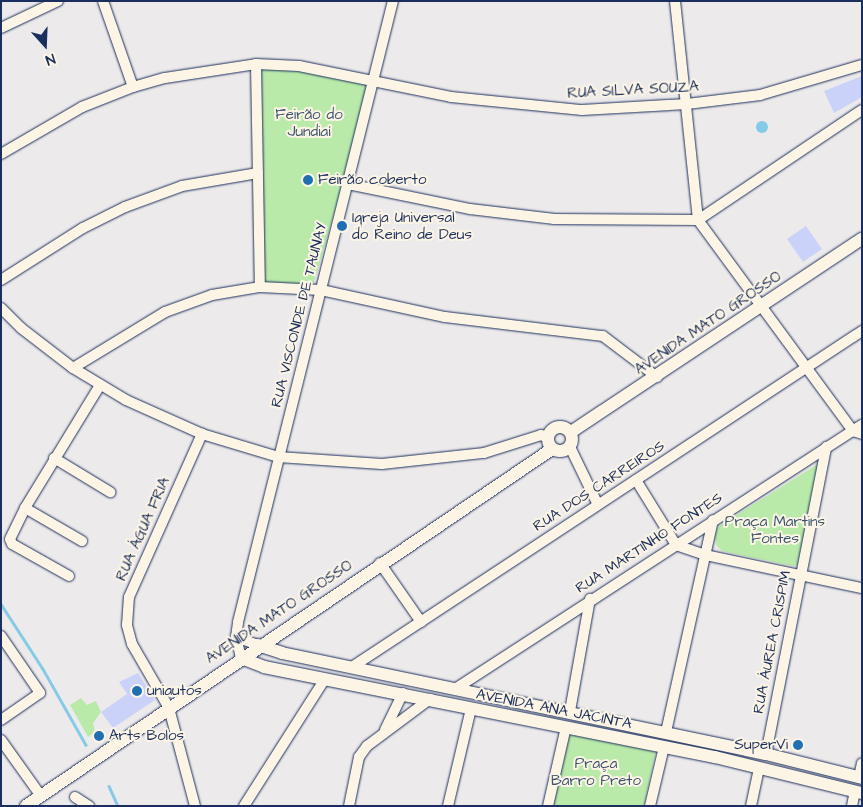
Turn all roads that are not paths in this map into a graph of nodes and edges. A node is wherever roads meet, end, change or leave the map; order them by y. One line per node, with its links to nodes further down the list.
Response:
1 (58, 1): 5 (street)
2 (103, 1): 9 (street)
3 (393, 1): 8 (street, RUA VISCONDE DE TAUNAY)
4 (675, 1): 10 (street)
5 (1, 28)
6 (256, 64): 8 (street, RUA SILVA SOUZA); 9 (street, RUA SILVA SOUZA); 13 (street)
7 (862, 65): 10 (street, RUA SILVA SOUZA)
8 (374, 80): 10 (street, RUA SILVA SOUZA); 14 (street, RUA VISCONDE DE TAUNAY)
9 (133, 87): 12 (street, RUA SILVA SOUZA)
10 (687, 104): 15 (street)
11 (862, 110): 15 (street)
12 (1, 154)
13 (258, 173): 17 (street); 18 (street)
14 (348, 184): 15 (street); 19 (street, RUA VISCONDE DE TAUNAY)
15 (698, 220): 20 (street)
16 (862, 239): 20 (main road, AVENIDA MATO GROSSO)
17 (1, 280)
18 (260, 286): 19 (street); 24 (street)
19 (321, 290): 25 (street); 33 (street, RUA VISCONDE DE TAUNAY)
20 (762, 305): 23 (street); 25 (main road, AVENIDA MATO GROSSO)
21 (1, 308): 24 (street)
22 (862, 331): 23 (street, RUA DOS CARREIROS)
23 (805, 367): 27 (street); 35 (street, RUA DOS CARREIROS)
24 (73, 368): 26 (street)
25 (657, 377): 28 (main road, AVENIDA MATO GROSSO)
26 (100, 385): 29 (street); 34 (street)
27 (859, 430): 32 (street, RUA MARTINHO FONTES)
28 (571, 432): 30 (main road); 31 (main road)
29 (202, 434): 33 (street); 61 (street, RUA ÁGUA FRIA)
30 (550, 443): 31 (main road); 33 (street); 43 (main road, AVENIDA MATO GROSSO)
31 (570, 447): 37 (street)
32 (826, 447): 39 (street, RUA MARTINHO FONTES); 45 (street, RUA ÁUREA CRISPIM)
33 (278, 457): 50 (street, RUA VISCONDE DE TAUNAY)
34 (54, 458): 36 (street); 38 (street)
35 (636, 480): 37 (street, RUA DOS CARREIROS); 41 (street)
36 (110, 492)
37 (598, 505): 48 (street, RUA DOS CARREIROS)
38 (25, 508): 40 (street); 44 (street)
39 (712, 520): 41 (street, RUA MARTINHO FONTES); 42 (street)
40 (82, 541)
41 (676, 545): 42 (street); 47 (street, RUA MARTINHO FONTES)
42 (705, 555): 45 (street); 68 (street)
43 (380, 563): 48 (street); 51 (main road, AVENIDA MATO GROSSO)
44 (69, 576)
45 (799, 576): 46 (street); 72 (street, RUA ÁUREA CRISPIM)
46 (862, 588)
47 (590, 599): 57 (street, RUA MARTINHO FONTES); 63 (street)
48 (421, 622): 54 (street, RUA DOS CARREIROS)
49 (1, 636): 65 (street)
50 (236, 637): 51 (street); 52 (street, RUA VISCONDE DE TAUNAY)
51 (258, 645): 52 (main road, AVENIDA MATO GROSSO); 53 (main road, AVENIDA ANA JACINTA)
52 (241, 658): 55 (main road, AVENIDA ANA JACINTA); 61 (main road, AVENIDA MATO GROSSO)
53 (310, 658): 54 (main road, AVENIDA ANA JACINTA); 55 (main road)
54 (352, 667): 57 (main road, AVENIDA ANA JACINTA)
55 (306, 675): 56 (main road, AVENIDA ANA JACINTA)
56 (326, 679): 58 (main road, AVENIDA ANA JACINTA); 83 (street)
57 (455, 689): 60 (main road, AVENIDA ANA JACINTA)
58 (403, 693): 59 (main road, AVENIDA ANA JACINTA); 67 (street)
59 (430, 699): 62 (main road, AVENIDA ANA JACINTA); 67 (street)
60 (515, 701): 63 (main road, AVENIDA ANA JACINTA); 64 (main road)
61 (169, 708): 78 (main road, AVENIDA MATO GROSSO); 82 (street, RUA ÁGUA FRIA)
62 (471, 709): 64 (main road, AVENIDA ANA JACINTA); 85 (street)
63 (570, 711): 68 (main road, AVENIDA ANA JACINTA)
64 (510, 716): 66 (main road, AVENIDA ANA JACINTA)
65 (1, 720)
66 (566, 727): 71 (main road, AVENIDA ANA JACINTA); 86 (street)
67 (384, 731): 84 (street)
68 (666, 732): 70 (main road, AVENIDA ANA JACINTA)
69 (1, 740): 78 (street)
70 (718, 744): 72 (main road, AVENIDA ANA JACINTA); 73 (main road)
71 (664, 747): 73 (main road, AVENIDA ANA JACINTA); 87 (street)
72 (766, 754): 76 (main road, AVENIDA ANA JACINTA)
73 (715, 758): 75 (main road, AVENIDA ANA JACINTA)
74 (862, 763): 76 (street)
75 (759, 769): 77 (main road, AVENIDA ANA JACINTA); 88 (street)
76 (860, 777)
77 (858, 792): 89 (street)
78 (41, 796): 80 (main road, AVENIDA MATO GROSSO)
79 (76, 797): 81 (street)
80 (26, 806)
81 (89, 806)
82 (195, 806)
83 (244, 806)
84 (349, 806)
85 (448, 806)
86 (548, 806)
87 (650, 806)
88 (750, 806)
89 (852, 806)

